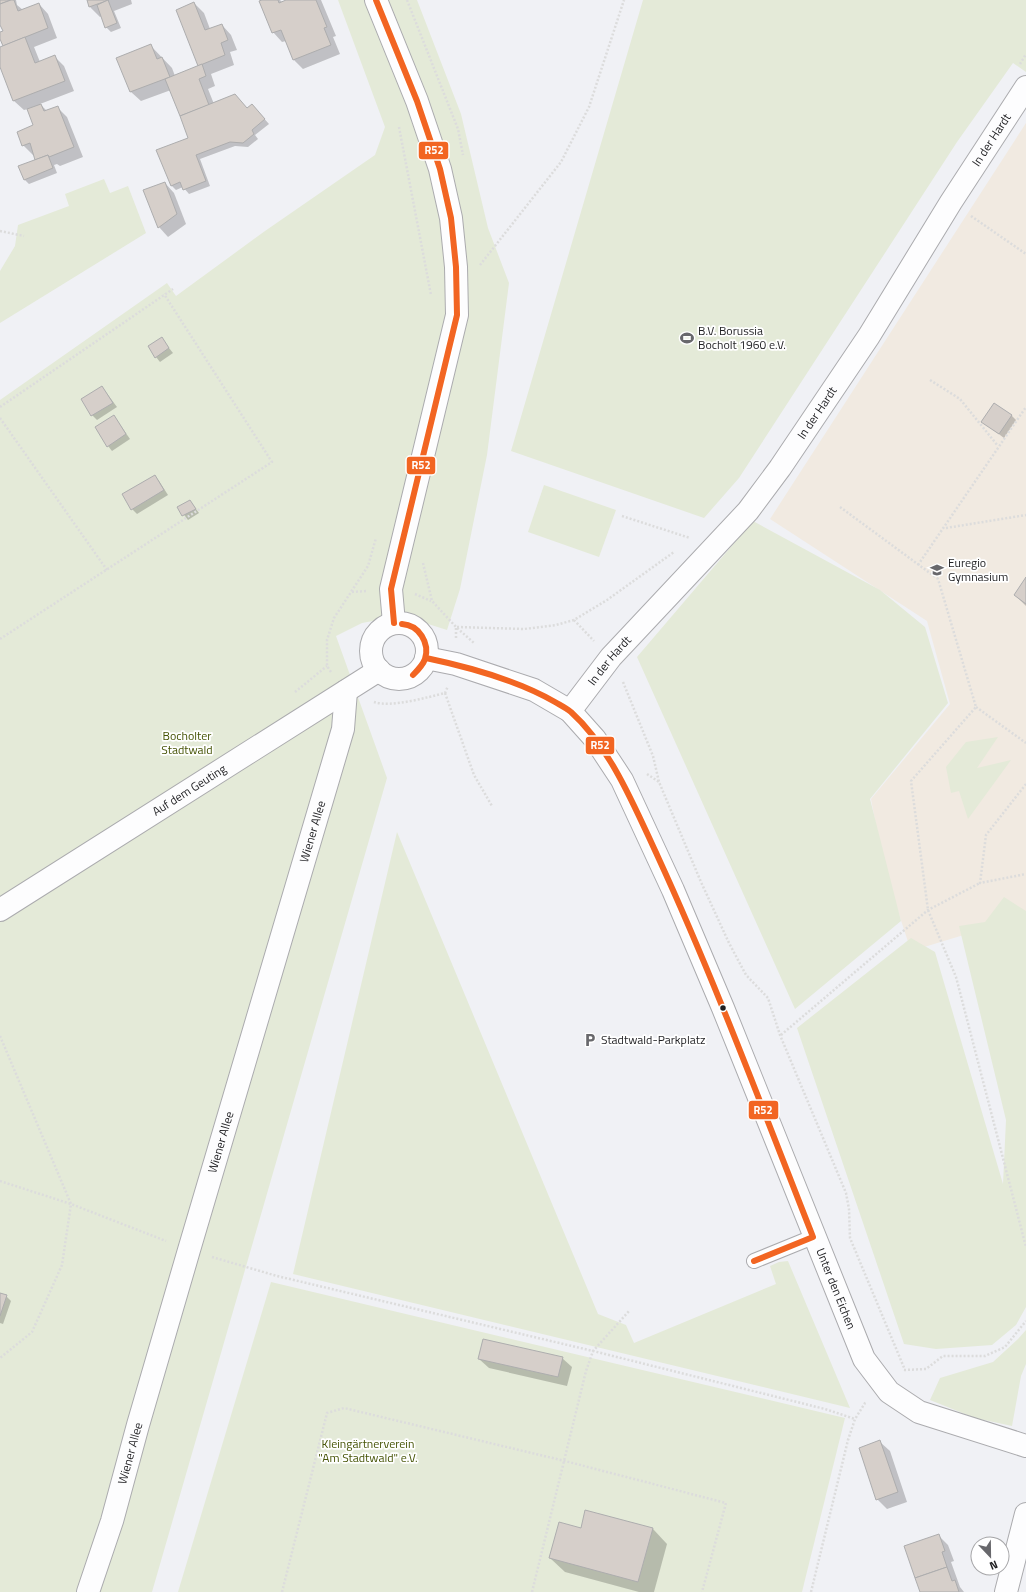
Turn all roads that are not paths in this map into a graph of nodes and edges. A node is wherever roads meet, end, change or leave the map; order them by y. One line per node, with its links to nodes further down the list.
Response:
1 (376, 0): 3 (street)
2 (1026, 87): 7 (street, In der Hardt)
3 (394, 623): 4 (street); 5 (street)
4 (426, 658): 5 (street); 7 (street, Unter den Eichen)
5 (379, 670): 6 (street, Auf dem Geuting)
6 (346, 691): 8 (street, Auf dem Geuting); 13 (street, Wiener Allee)
7 (570, 710): 9 (street, Unter den Eichen)
8 (0, 910)
9 (813, 1236): 10 (lane); 11 (street, Unter den Eichen)
10 (754, 1261)
11 (1026, 1446)
12 (1026, 1514): 14 (street)
13 (88, 1592)
14 (1006, 1592)

